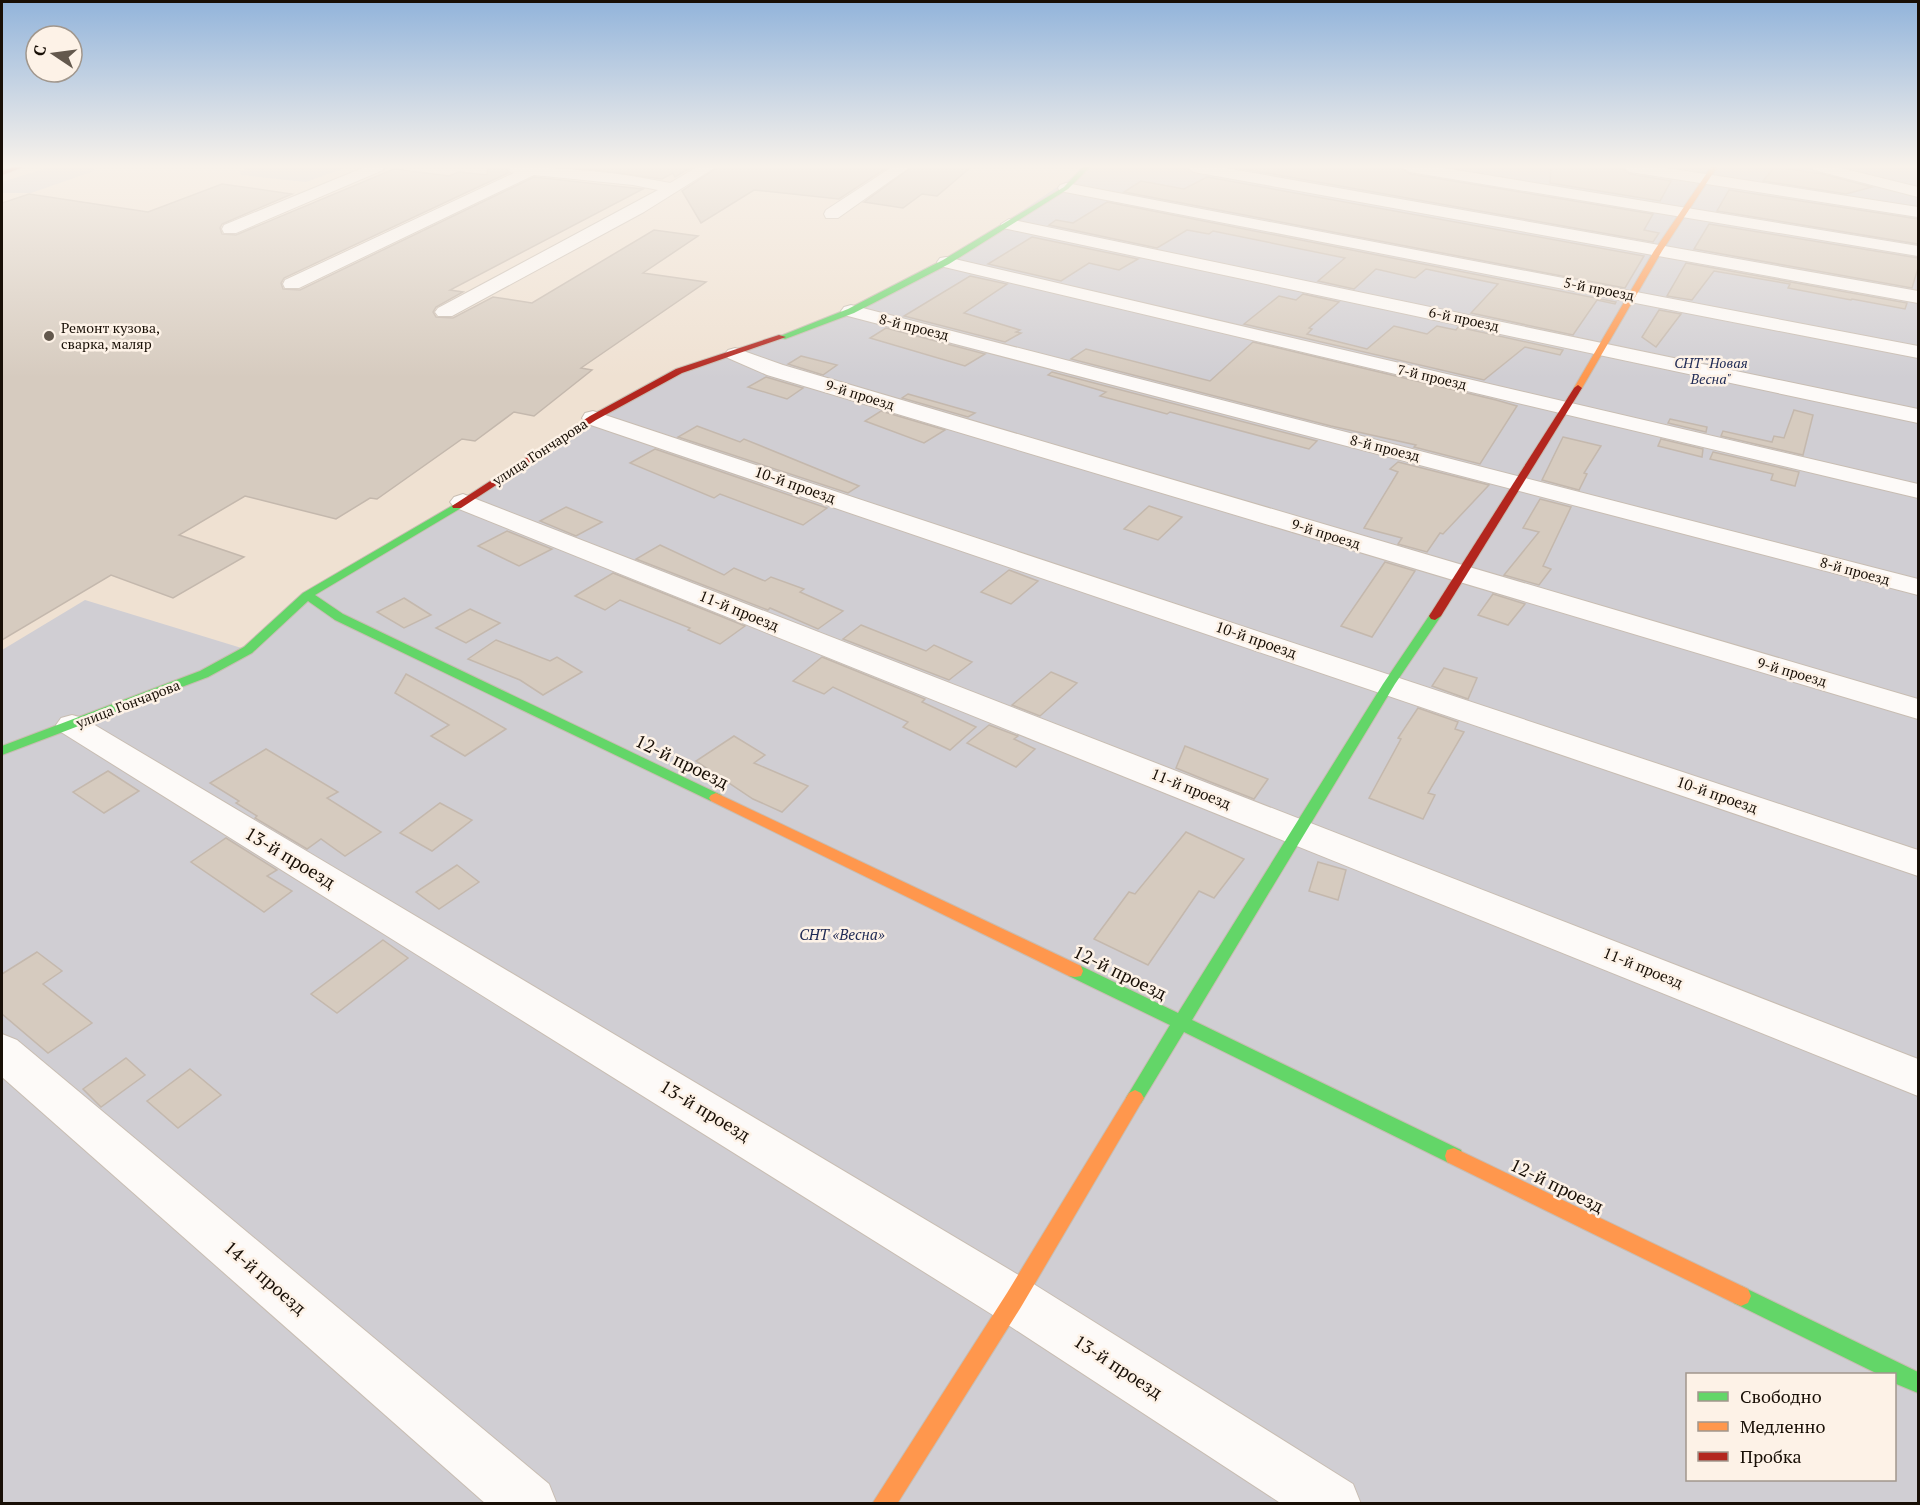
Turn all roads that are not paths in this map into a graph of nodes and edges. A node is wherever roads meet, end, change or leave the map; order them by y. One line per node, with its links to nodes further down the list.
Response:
1 (391, 237): 12 (street)
2 (586, 237): 16 (street)
3 (987, 237): 11 (street, улица Гончарова)
4 (1072, 237): 17 (street, 6-й проезд)
5 (1324, 237): 13 (street, 5-й проезд)
6 (1582, 237): 9 (street)
7 (1667, 237): 9 (street)
8 (1833, 237): 10 (street)
9 (1658, 251): 13 (street); 14 (street)
10 (1918, 251)
11 (946, 262): 15 (street, улица Гончарова); 20 (street, 7-й проезд)
12 (292, 284)
13 (1633, 296): 17 (street); 18 (street, 5-й проезд)
14 (1918, 297)
15 (851, 311): 19 (street, улица Гончарова); 23 (street, 8-й проезд)
16 (445, 312)
17 (1601, 348): 20 (street); 21 (street, 6-й проезд)
18 (1918, 352)
19 (735, 354): 22 (street, улица Гончарова); 26 (street, 9-й проезд)
20 (1566, 409): 23 (street); 24 (street, 7-й проезд)
21 (1918, 416)
22 (593, 418): 25 (street, улица Гончарова); 29 (street, 10-й проезд)
23 (1519, 483): 26 (street); 27 (street, 8-й проезд)
24 (1918, 491)
25 (463, 502): 28 (street, улица Гончарова); 33 (street, 11-й проезд)
26 (1463, 575): 29 (street); 30 (street, 9-й проезд)
27 (1918, 587)
28 (307, 595): 31 (street, улица Гончарова); 35 (street, 12-й проезд)
29 (1389, 684): 33 (street); 34 (street, 10-й проезд)
30 (1918, 709)
31 (72, 725): 32 (street, улица Гончарова); 38 (street, 13-й проезд)
32 (2, 751)
33 (1299, 832): 35 (street); 37 (street, 11-й проезд)
34 (1918, 863)
35 (1180, 1022): 38 (street); 39 (street, 12-й проезд)
36 (2, 1052): 40 (street, 14-й проезд)
37 (1918, 1078)
38 (1014, 1300): 41 (street); 42 (street, 13-й проезд)
39 (1918, 1383)
40 (529, 1503)
41 (883, 1503)
42 (1333, 1503)

